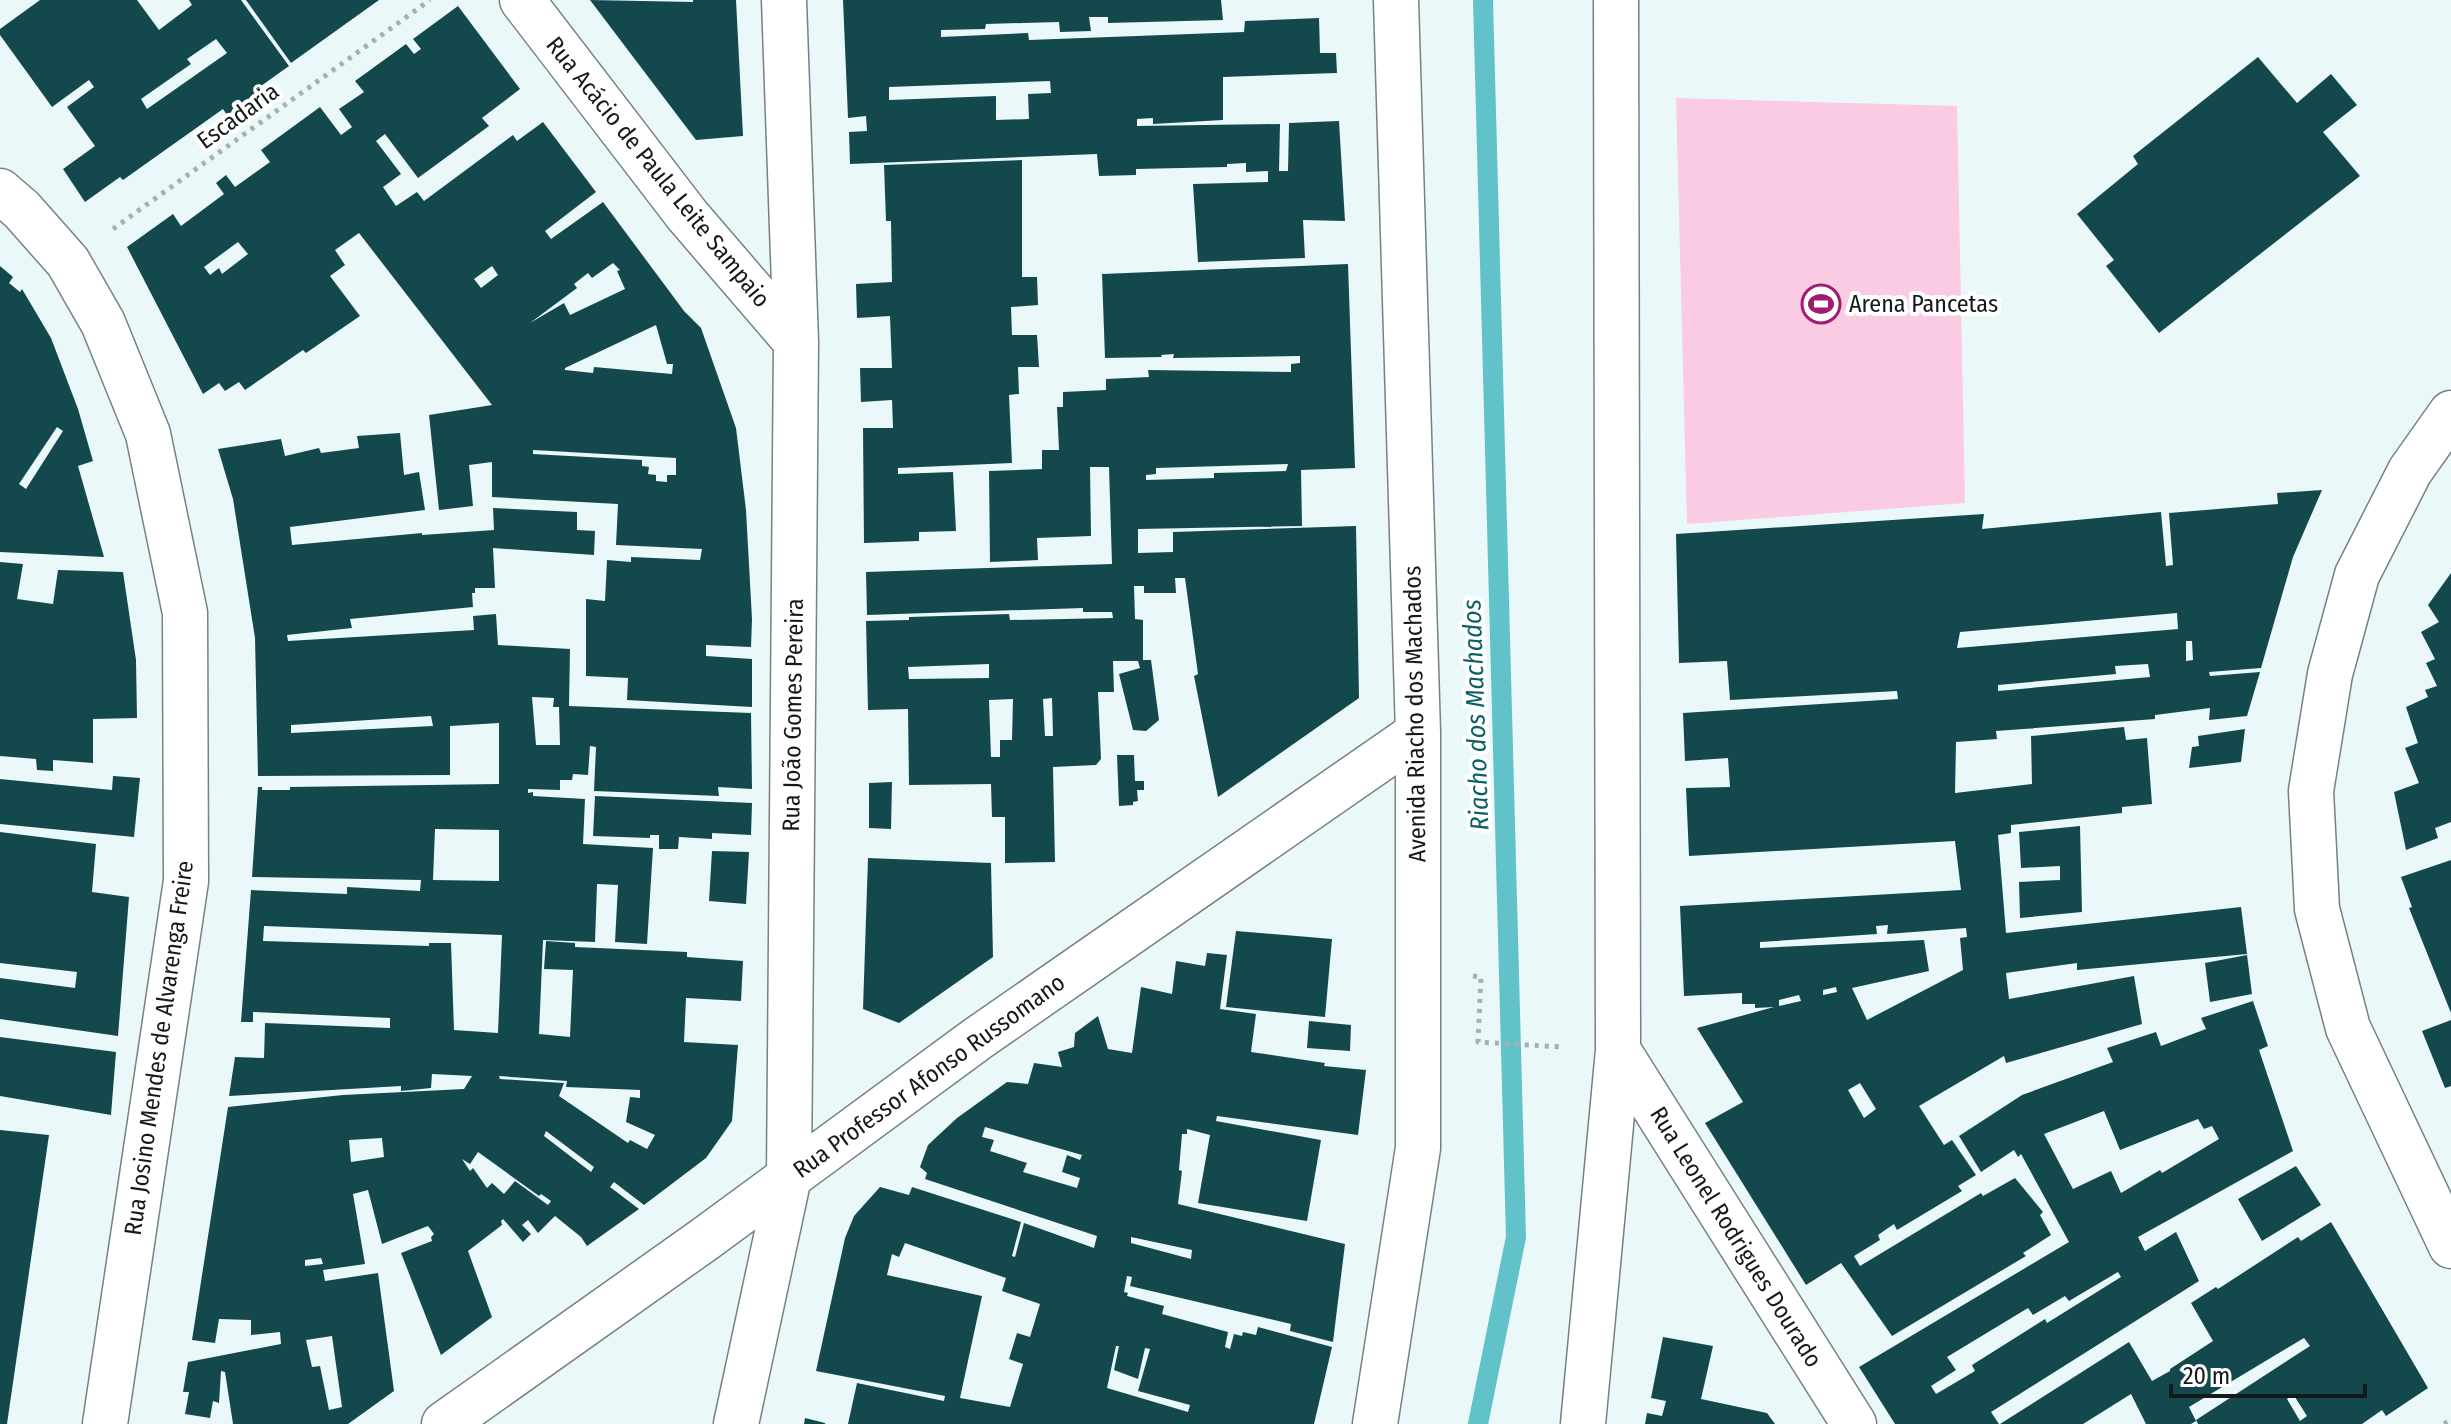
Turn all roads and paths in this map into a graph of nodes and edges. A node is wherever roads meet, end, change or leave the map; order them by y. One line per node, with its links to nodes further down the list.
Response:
1 (430, 0): 7 (path, Escadaria)
2 (522, 0): 8 (street, Rua Acácio de Paula Leite Sampaio)
3 (784, 0): 8 (street, Rua João Gomes Pereira)
4 (1396, 0): 10 (street, Avenida Riacho dos Machados)
5 (1616, 0): 13 (street)
6 (0, 191): 7 (street, Rua Josino Mendes de Alvarenga Freire)
7 (68, 262): 17 (street, Rua Josino Mendes de Alvarenga Freire)
8 (796, 342): 14 (street, Rua João Gomes Pereira)
9 (2451, 413): 15 (street)
10 (1418, 733): 14 (street, Rua Professor Afonso Russomano); 20 (street, Avenida Riacho dos Machados)
11 (1478, 1042): 12 (path)
12 (1569, 1048)
13 (1618, 1050): 21 (street); 22 (street, Rua Leonel Rodrigues Dourado)
14 (789, 1177): 18 (street, Rua Professor Afonso Russomano); 19 (street, Rua João Gomes Pereira)
15 (2451, 1246)
16 (2451, 1420): 23 (path)
17 (105, 1424)
18 (444, 1424)
19 (736, 1424)
20 (1375, 1424)
21 (1583, 1424)
22 (1854, 1424)
23 (2444, 1424)

